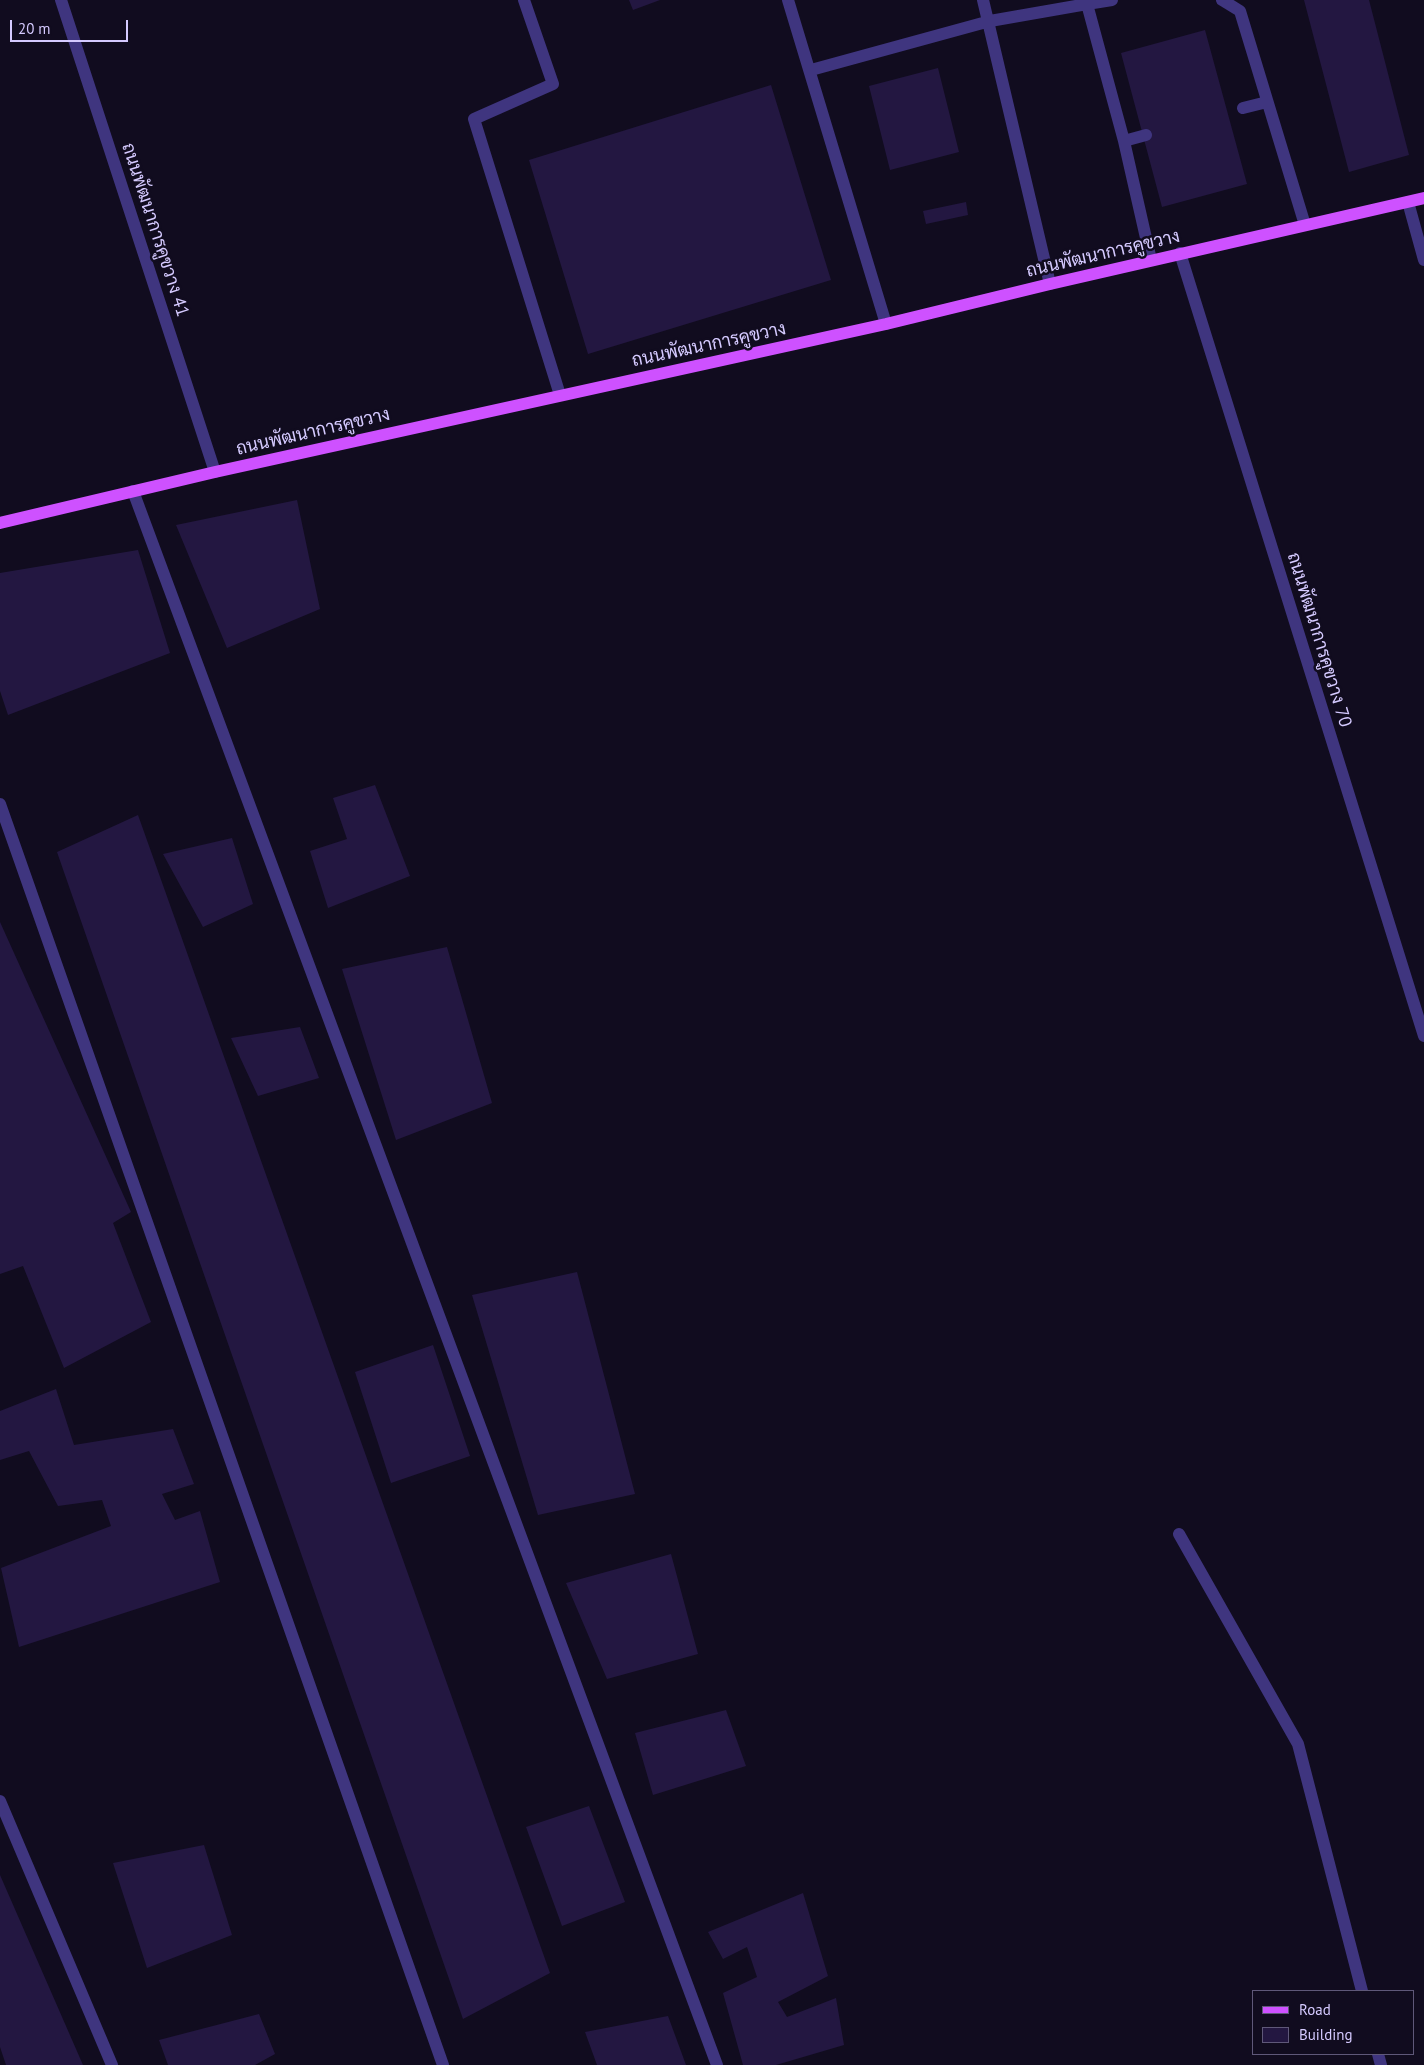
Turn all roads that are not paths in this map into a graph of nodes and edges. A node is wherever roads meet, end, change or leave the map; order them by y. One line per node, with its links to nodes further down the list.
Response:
1 (61, 0): 23 (street, ถนนพัฒนาการคูขวาง 41)
2 (524, 0): 22 (street)
3 (788, 0): 9 (street)
4 (983, 0): 8 (street)
5 (1112, 0): 7 (street)
6 (1222, 0): 10 (street)
7 (1087, 4): 8 (street); 13 (street)
8 (990, 22): 9 (street); 20 (street)
9 (810, 70): 21 (street)
10 (1267, 102): 11 (street); 16 (street)
11 (1243, 108)
12 (1146, 136): 13 (street)
13 (1124, 141): 18 (street)
14 (1424, 198): 15 (main road, ถนนพัฒนาการคูขวาง)
15 (1408, 202): 16 (main road, ถนนพัฒนาการคูขวาง); 19 (street)
16 (1305, 225): 17 (main road, ถนนพัฒนาการคูขวาง)
17 (1180, 253): 18 (main road, ถนนพัฒนาการคูขวาง); 27 (street, ถนนพัฒนาการคูขวาง 70)
18 (1151, 260): 20 (main road, ถนนพัฒนาการคูขวาง)
19 (1424, 260)
20 (1050, 284): 21 (main road, ถนนพัฒนาการคูขวาง)
21 (886, 324): 22 (main road, ถนนพัฒนาการคูขวาง)
22 (560, 395): 23 (main road, ถนนพัฒนาการคูขวาง)
23 (215, 472): 24 (main road, ถนนพัฒนาการคูขวาง)
24 (133, 491): 25 (main road, ถนนพัฒนาการคูขวาง); 33 (street)
25 (0, 523)
26 (0, 804): 32 (street)
27 (1424, 1036)
28 (1179, 1534): 30 (street)
29 (0, 1801): 31 (street)
30 (1362, 1990)
31 (112, 2065)
32 (443, 2065)
33 (717, 2065)

